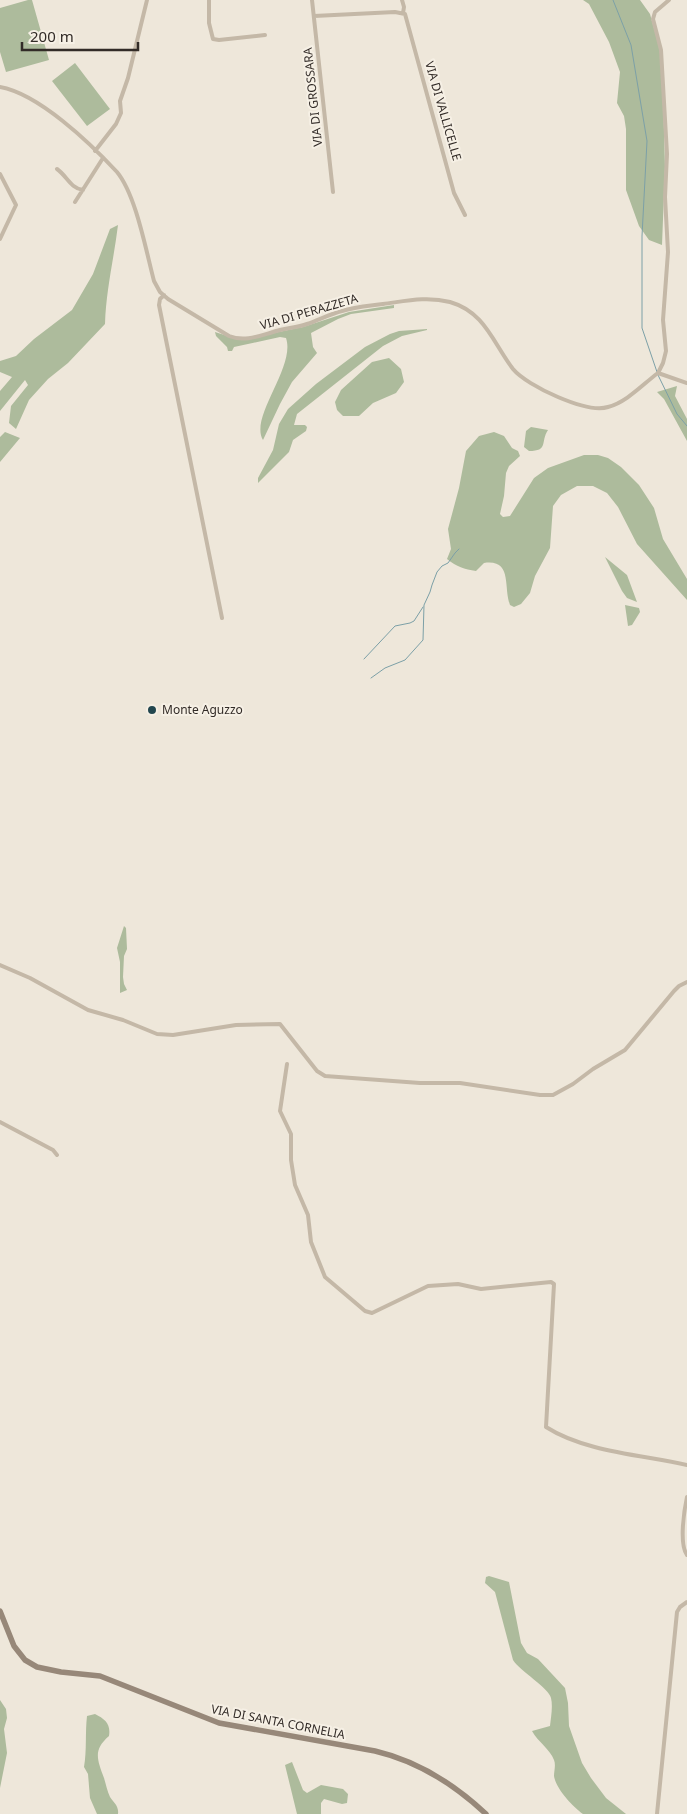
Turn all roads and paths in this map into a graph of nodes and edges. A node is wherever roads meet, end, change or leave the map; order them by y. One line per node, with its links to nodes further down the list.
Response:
1 (147, 0): 10 (street)
2 (209, 0): 8 (street)
3 (312, 0): 7 (street, VIA DI GROSSARA)
4 (402, 0): 6 (street, VIA DI VALLICELLE)
5 (669, 0): 20 (street)
6 (403, 13): 7 (street); 17 (street, VIA DI VALLICELLE)
7 (314, 16): 15 (street, VIA DI GROSSARA)
8 (265, 36)
9 (0, 87): 10 (street)
10 (95, 151): 11 (street)
11 (103, 158): 14 (street); 19 (street)
12 (57, 170): 14 (street)
13 (0, 174): 18 (street)
14 (83, 190): 16 (street)
15 (333, 192)
16 (75, 202)
17 (465, 215)
18 (0, 239)
19 (164, 295): 20 (street, VIA DI PERAZZETA); 22 (street)
20 (658, 372): 21 (street)
21 (687, 383)
22 (222, 618)
23 (0, 965): 24 (street)
24 (687, 982)
25 (287, 1064): 28 (street)
26 (0, 1122): 27 (street)
27 (57, 1156)
28 (687, 1465)
29 (687, 1497): 30 (street)
30 (687, 1555)
31 (687, 1602): 34 (street)
32 (0, 1611): 33 (street, VIA DI SANTA CORNELIA)
33 (486, 1814)
34 (657, 1814)

